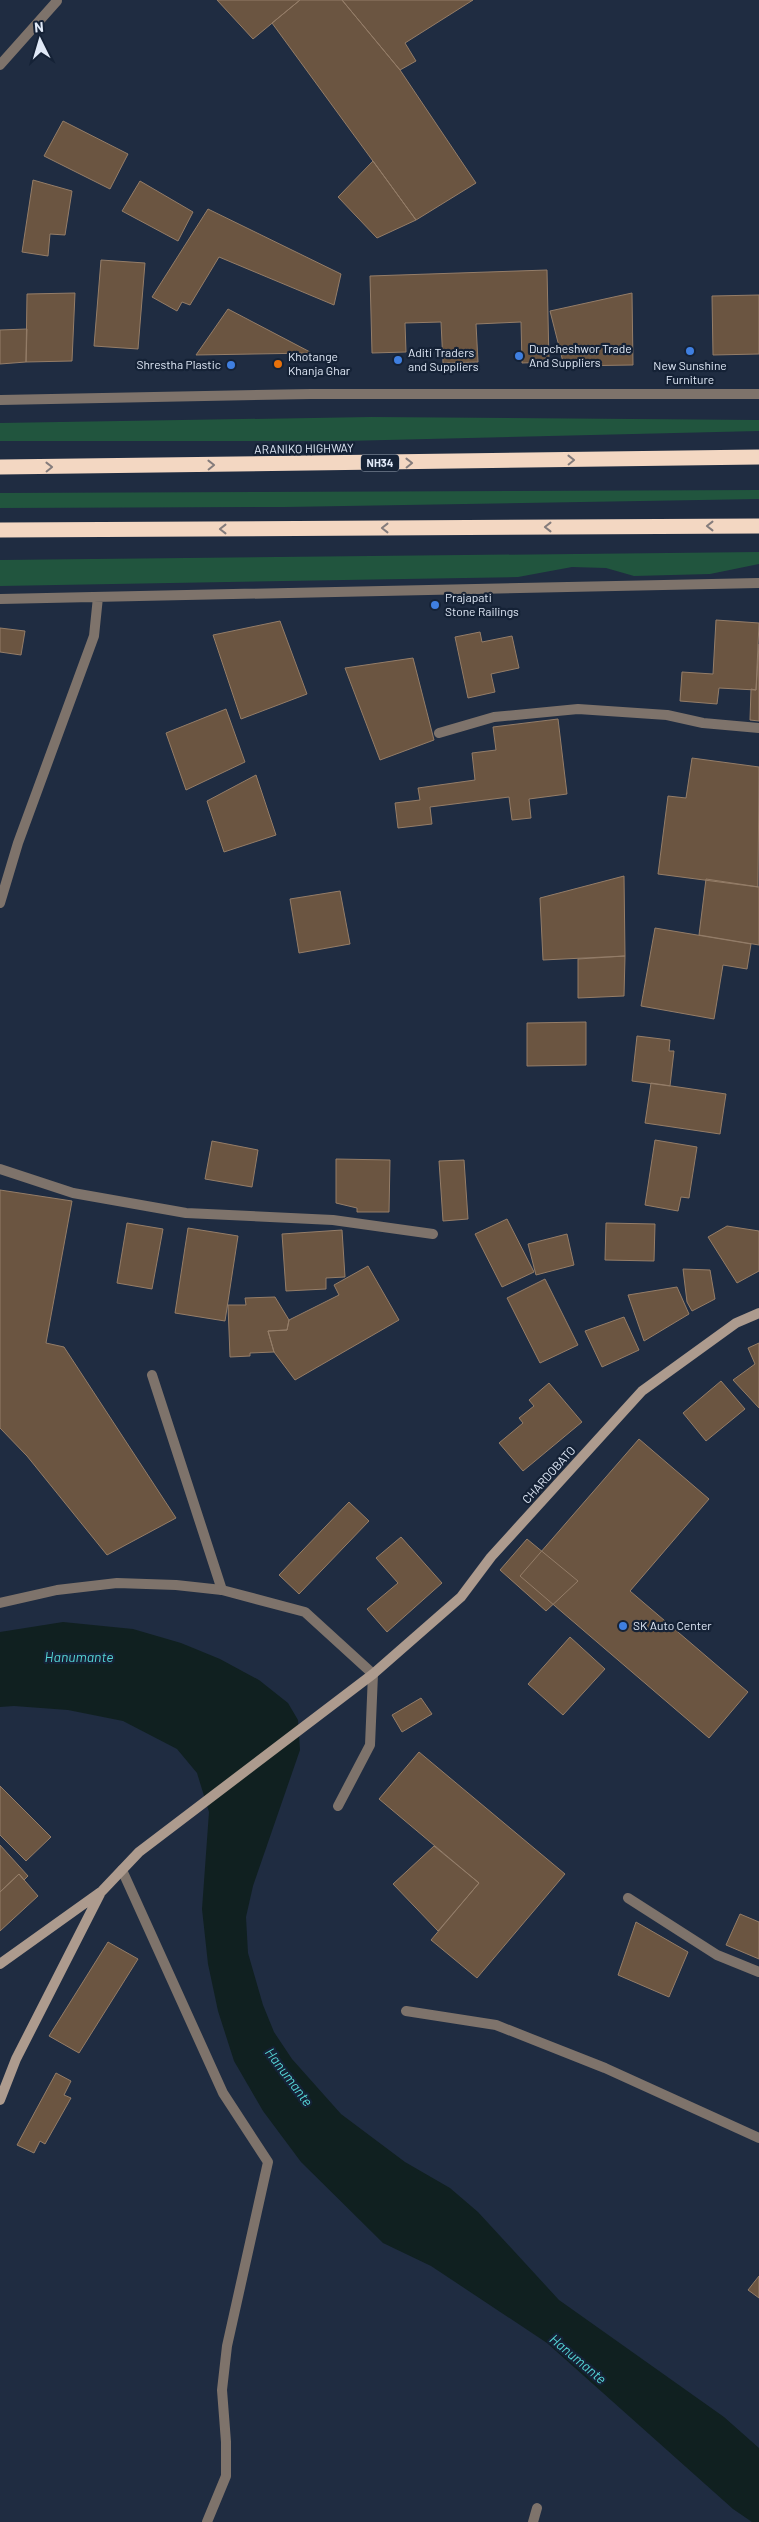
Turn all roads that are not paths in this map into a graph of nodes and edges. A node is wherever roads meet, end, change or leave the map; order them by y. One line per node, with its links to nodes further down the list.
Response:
1 (57, 1): 2 (street)
2 (0, 65)
3 (759, 394): 4 (street)
4 (0, 400)
5 (759, 457): 6 (highway, ARANIKO HIGHWAY / NH34, one-way to 5)
6 (0, 467)
7 (759, 526): 8 (highway, one-way to 8)
8 (0, 530)
9 (759, 584): 10 (street)
10 (98, 597): 11 (street); 14 (street)
11 (0, 598)
12 (759, 728): 13 (street)
13 (439, 733)
14 (0, 902)
15 (0, 1169): 16 (street)
16 (433, 1234)
17 (759, 1313): 21 (street, CHARDOBATO)
18 (152, 1376): 19 (street)
19 (222, 1590): 20 (street); 21 (street)
20 (0, 1604)
21 (373, 1674): 22 (street); 23 (street, CHARDOBATO)
22 (338, 1806)
23 (122, 1870): 24 (street, CHARDOBATO); 32 (street)
24 (102, 1891): 26 (street); 29 (street)
25 (628, 1898): 27 (street)
26 (0, 1964)
27 (759, 1972)
28 (406, 2011): 30 (street)
29 (0, 2100)
30 (759, 2138)
31 (537, 2508): 33 (street)
32 (207, 2522)
33 (533, 2522)

